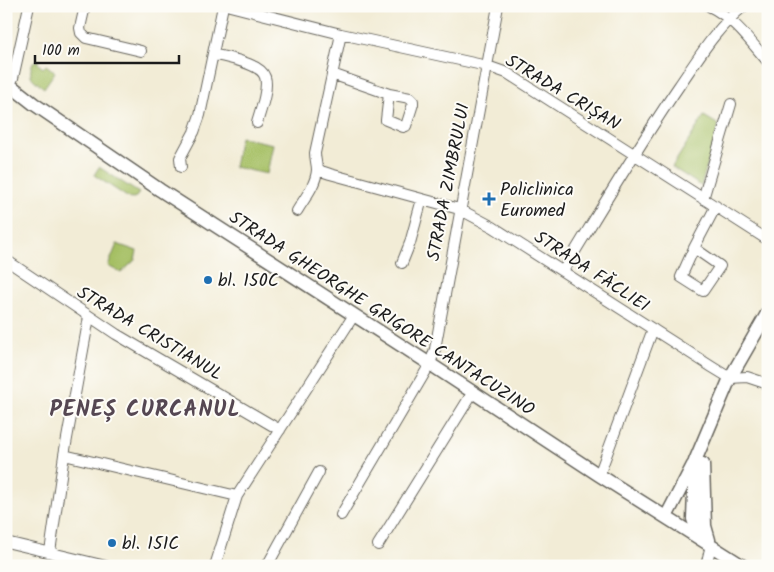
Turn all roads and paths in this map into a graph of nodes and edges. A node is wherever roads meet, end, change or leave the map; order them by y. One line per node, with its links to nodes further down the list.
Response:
1 (29, 6): 15 (street)
2 (85, 6): 10 (street)
3 (223, 6): 11 (street)
4 (230, 6): 9 (street, STRADA CRIȘAN)
5 (498, 6): 13 (street, STRADA ZIMBRULUI)
6 (710, 6): 8 (street)
7 (744, 6): 8 (street)
8 (728, 19): 12 (street); 19 (street)
9 (341, 34): 13 (street, STRADA CRIȘAN); 14 (street)
10 (141, 51)
11 (213, 54): 18 (street); 20 (street)
12 (768, 62)
13 (487, 66): 19 (street, STRADA CRIȘAN); 25 (street, STRADA ZIMBRULUI)
14 (332, 74): 16 (street); 21 (street)
15 (7, 87): 33 (main road, STRADA GHEORGHE GRIGORE CANTACUZINO)
16 (389, 94)
17 (731, 104): 23 (street)
18 (257, 124)
19 (635, 154): 23 (street, STRADA CRIȘAN); 31 (street)
20 (181, 167)
21 (317, 167): 22 (street, STRADA FĂCLIEI); 26 (street)
22 (422, 199): 25 (street, STRADA FĂCLIEI); 30 (street)
23 (704, 199): 24 (street, STRADA CRIȘAN)
24 (716, 206): 27 (street, STRADA CRIȘAN); 28 (street)
25 (459, 209): 31 (street, STRADA FĂCLIEI); 36 (street, STRADA ZIMBRULUI)
26 (297, 211)
27 (768, 240)
28 (694, 248)
29 (6, 260): 34 (street, STRADA CRISTIANUL)
30 (402, 263)
31 (563, 271): 35 (street, STRADA FĂCLIEI)
32 (768, 312): 37 (main road)
33 (354, 315): 36 (main road, STRADA GHEORGHE GRIGORE CANTACUZINO); 40 (street)
34 (89, 317): 40 (street, STRADA CRISTIANUL); 42 (street)
35 (653, 329): 37 (street, STRADA FĂCLIEI); 45 (street)
36 (430, 364): 39 (main road, STRADA GHEORGHE GRIGORE CANTACUZINO); 47 (street, STRADA ZIMBRULUI)
37 (730, 378): 38 (street); 41 (main road)
38 (768, 384)
39 (473, 392): 45 (main road, STRADA GHEORGHE GRIGORE CANTACUZINO); 50 (street)
40 (280, 430): 46 (street)
41 (704, 438): 43 (main road); 51 (main road)
42 (64, 455): 46 (street); 52 (street)
43 (695, 461): 48 (main road); 51 (main road)
44 (319, 472): 55 (street)
45 (599, 475): 48 (main road, STRADA GHEORGHE GRIGORE CANTACUZINO)
46 (237, 496): 54 (street)
47 (341, 516)
48 (666, 517): 51 (main road, STRADA GHEORGHE GRIGORE CANTACUZINO)
49 (6, 542): 52 (street)
50 (378, 545)
51 (710, 545): 56 (street); 57 (main road, STRADA GHEORGHE GRIGORE CANTACUZINO)
52 (50, 552): 53 (street)
53 (106, 566)
54 (215, 566)
55 (267, 566)
56 (706, 566)
57 (743, 566)

